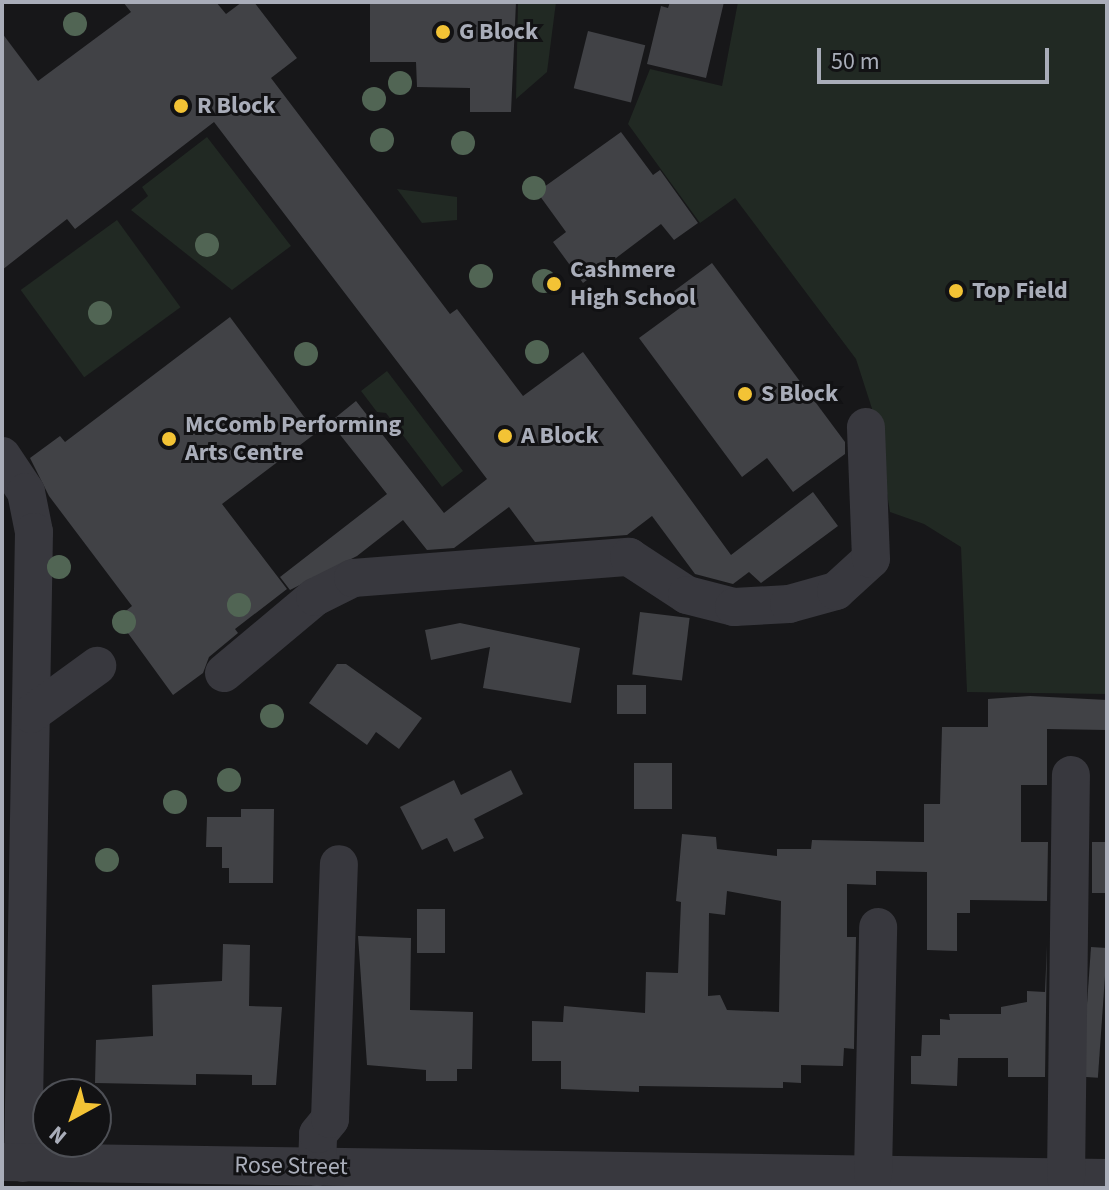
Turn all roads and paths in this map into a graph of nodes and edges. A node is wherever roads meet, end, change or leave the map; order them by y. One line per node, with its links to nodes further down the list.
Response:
1 (866, 427): 4 (street)
2 (2, 456): 5 (street)
3 (97, 666): 5 (street)
4 (224, 673)
5 (31, 714): 9 (street)
6 (1071, 775): 16 (street)
7 (339, 864): 10 (street)
8 (890, 935): 11 (street)
9 (13, 1162): 12 (street, Rose Street)
10 (317, 1167): 12 (street, Rose Street); 14 (street, Rose Street)
11 (885, 1175): 15 (street, Rose Street); 16 (street, Rose Street)
12 (254, 1177)
13 (1107, 1178): 16 (street, Rose Street)
14 (548, 1179): 15 (street, Rose Street)
15 (689, 1180)
16 (1055, 1181)

